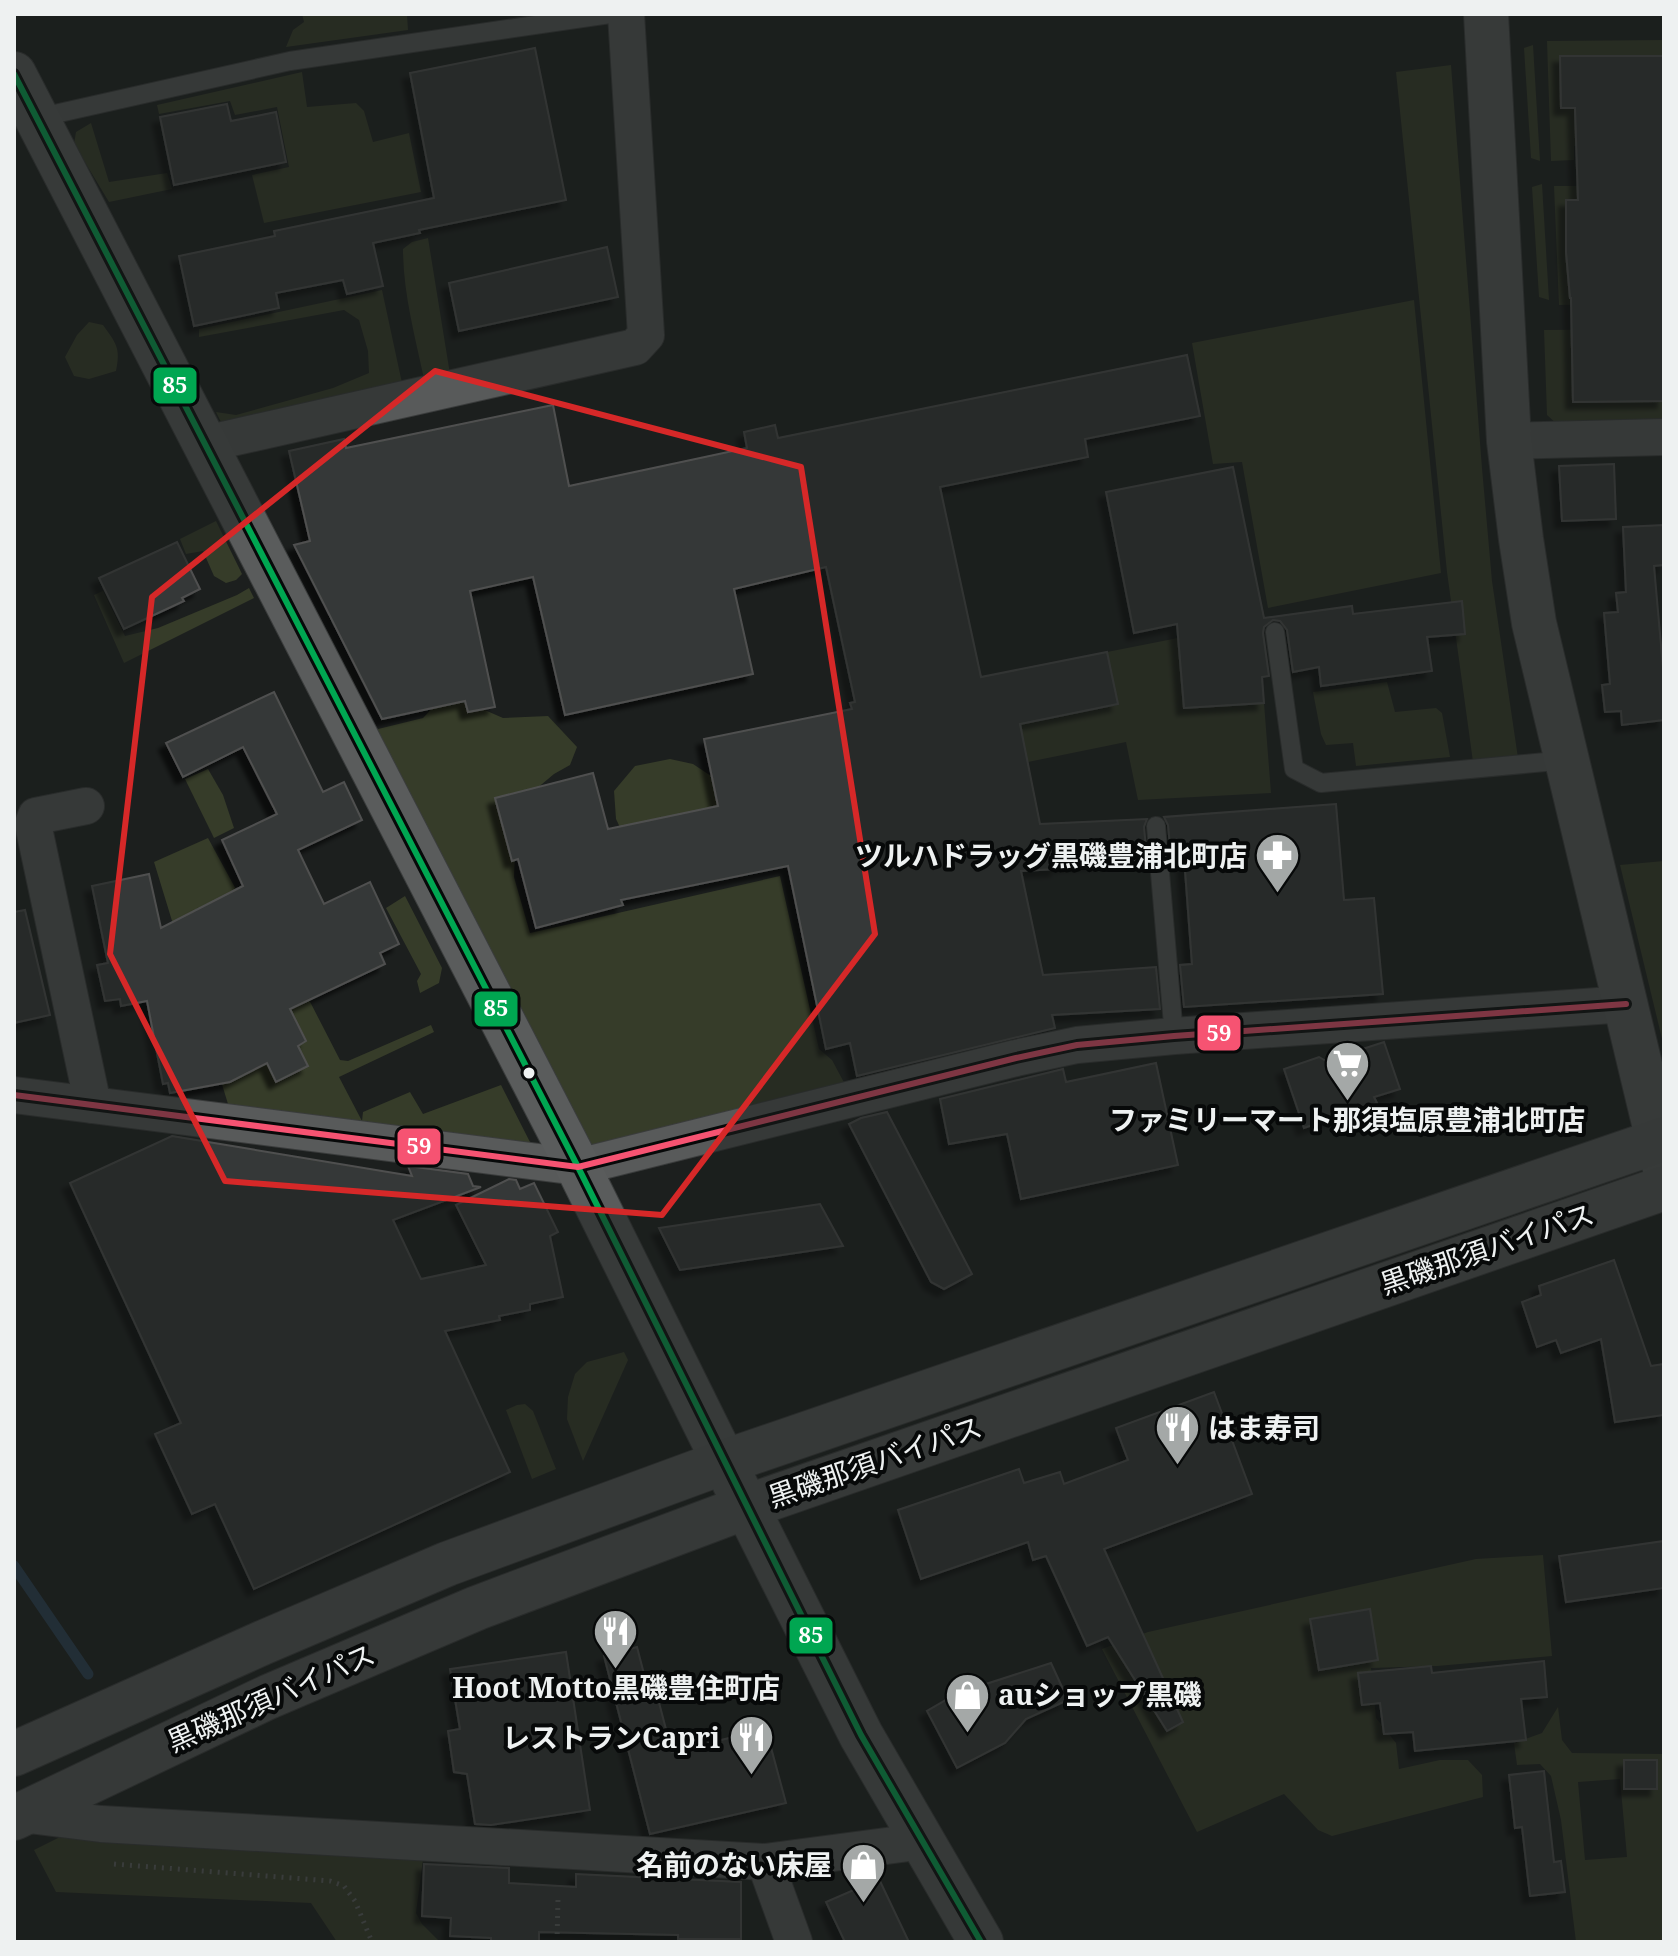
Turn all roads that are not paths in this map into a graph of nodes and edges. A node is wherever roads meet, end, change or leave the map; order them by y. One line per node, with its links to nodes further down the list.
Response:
1 (610, 14): 5 (lane)
2 (626, 14): 8 (street)
3 (1486, 14): 7 (main road)
4 (14, 74): 5 (main road)
5 (37, 118): 8 (main road)
6 (1664, 437): 7 (street)
7 (1509, 441): 10 (main road)
8 (205, 444): 18 (main road)
9 (1275, 632): 10 (lane)
10 (1567, 760): 13 (main road)
11 (86, 806): 16 (street)
12 (1156, 826): 14 (lane)
13 (1626, 1004): 14 (street); 17 (main road)
14 (1174, 1036): 18 (street)
15 (14, 1095): 16 (street)
16 (93, 1105): 18 (street)
17 (1662, 1148): 20 (main road, 黒磯那須バイパス)
18 (578, 1167): 20 (main road)
19 (1664, 1188): 21 (main road, 黒磯那須バイパス)
20 (724, 1462): 21 (main road); 22 (main road, 黒磯那須バイパス)
21 (746, 1507): 23 (main road, 黒磯那須バイパス); 24 (main road)
22 (14, 1754)
23 (17, 1816): 25 (street)
24 (924, 1841): 25 (street); 27 (main road)
25 (765, 1862): 26 (street)
26 (794, 1942)
27 (981, 1942)

